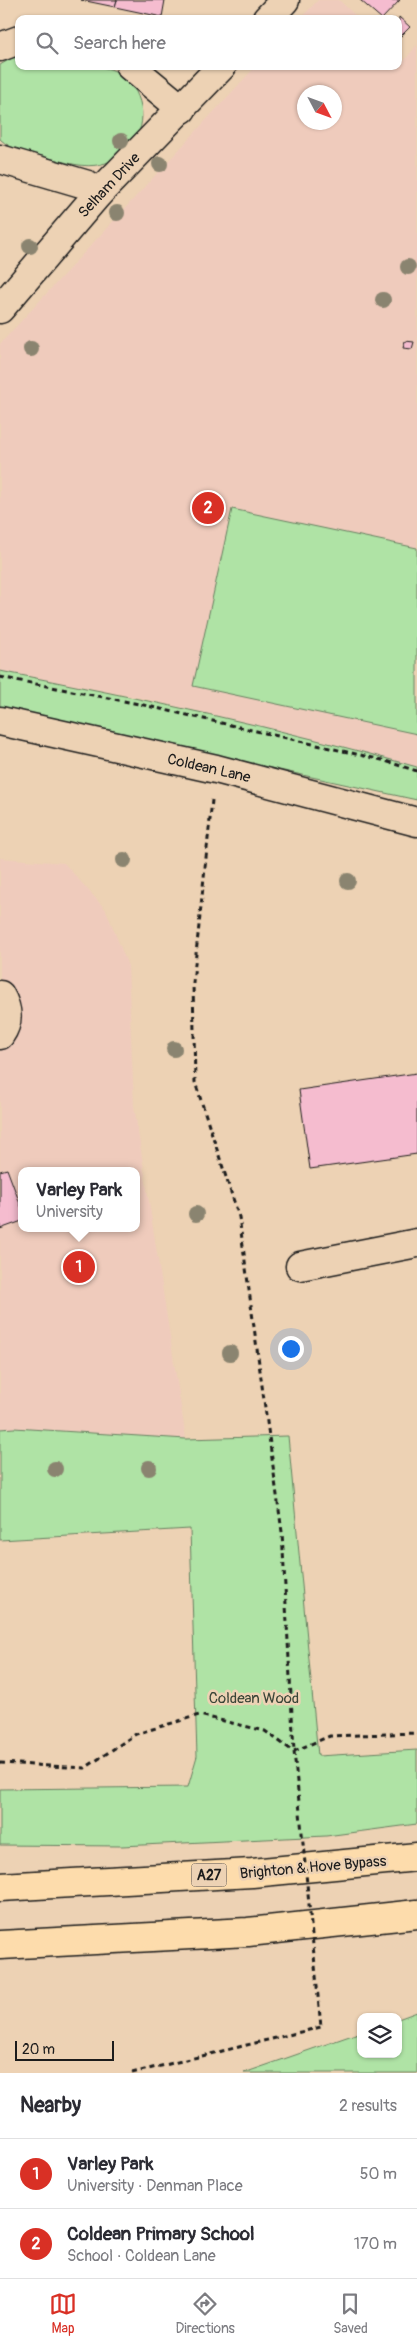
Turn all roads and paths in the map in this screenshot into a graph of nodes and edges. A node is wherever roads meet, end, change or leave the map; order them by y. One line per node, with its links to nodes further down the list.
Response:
1 (285, 0): 2 (street)
2 (271, 15)
3 (15, 41): 4 (street)
4 (0, 46)
5 (135, 70): 7 (street)
6 (218, 70): 7 (street, Selham Drive)
7 (182, 109): 9 (street, Selham Drive)
8 (0, 159): 9 (street)
9 (98, 194): 10 (street, Selham Drive)
10 (0, 309)
11 (0, 677): 14 (path)
12 (0, 721): 13 (street, Coldean Lane)
13 (216, 769): 15 (street, Coldean Lane); 21 (path)
14 (417, 770)
15 (417, 822)
16 (0, 995): 17 (street)
17 (0, 1035)
18 (417, 1243): 19 (street)
19 (300, 1266)
20 (417, 1732): 21 (path)
21 (294, 1751): 22 (path); 27 (path, bridge)
22 (0, 1763)
23 (417, 1857): 24 (highway, Brighton & Hove Bypass / A27)
24 (0, 1887)
25 (417, 1914): 26 (highway)
26 (0, 1945)
27 (132, 2073)

